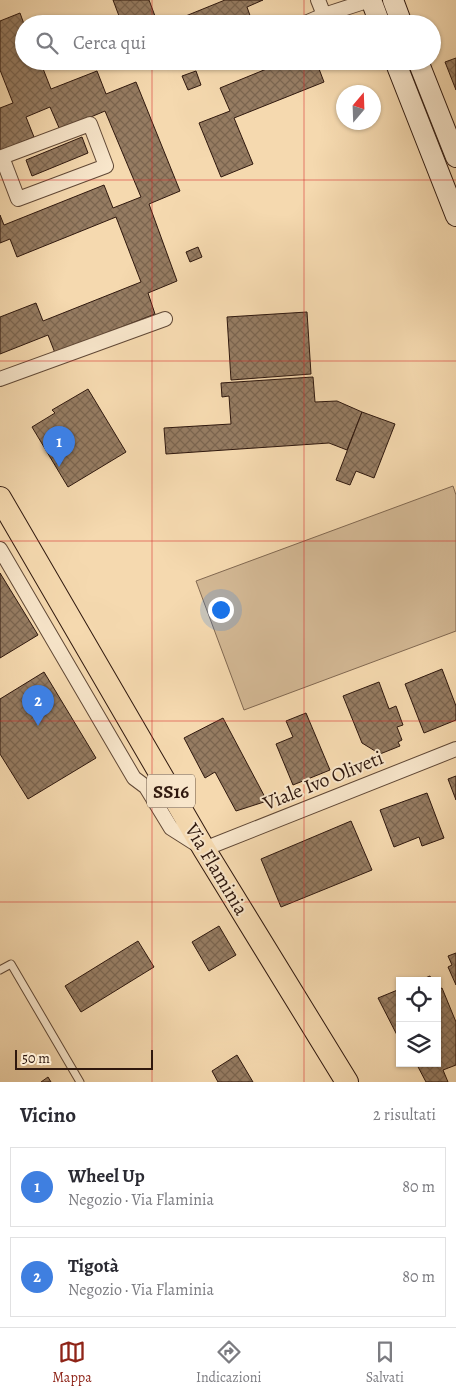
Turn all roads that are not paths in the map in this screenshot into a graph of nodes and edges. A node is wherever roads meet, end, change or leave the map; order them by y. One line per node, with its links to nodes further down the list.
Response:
1 (318, 0): 4 (street)
2 (371, 0): 4 (street); 5 (main road)
3 (392, 0): 6 (main road)
4 (324, 15)
5 (377, 15)
6 (398, 15)
7 (399, 70): 11 (main road)
8 (422, 70): 9 (main road)
9 (456, 157)
10 (6, 183): 10 (street)
11 (456, 216)
12 (165, 319): 13 (street)
13 (0, 379)
14 (0, 498): 17 (main road, Via Flaminia / SS16)
15 (0, 549): 17 (street)
16 (456, 749): 17 (street, Viale Ivo Oliveti)
17 (204, 848): 20 (main road, Via Flaminia / SS16)
18 (0, 970): 19 (lane)
19 (80, 1082)
20 (347, 1082)

